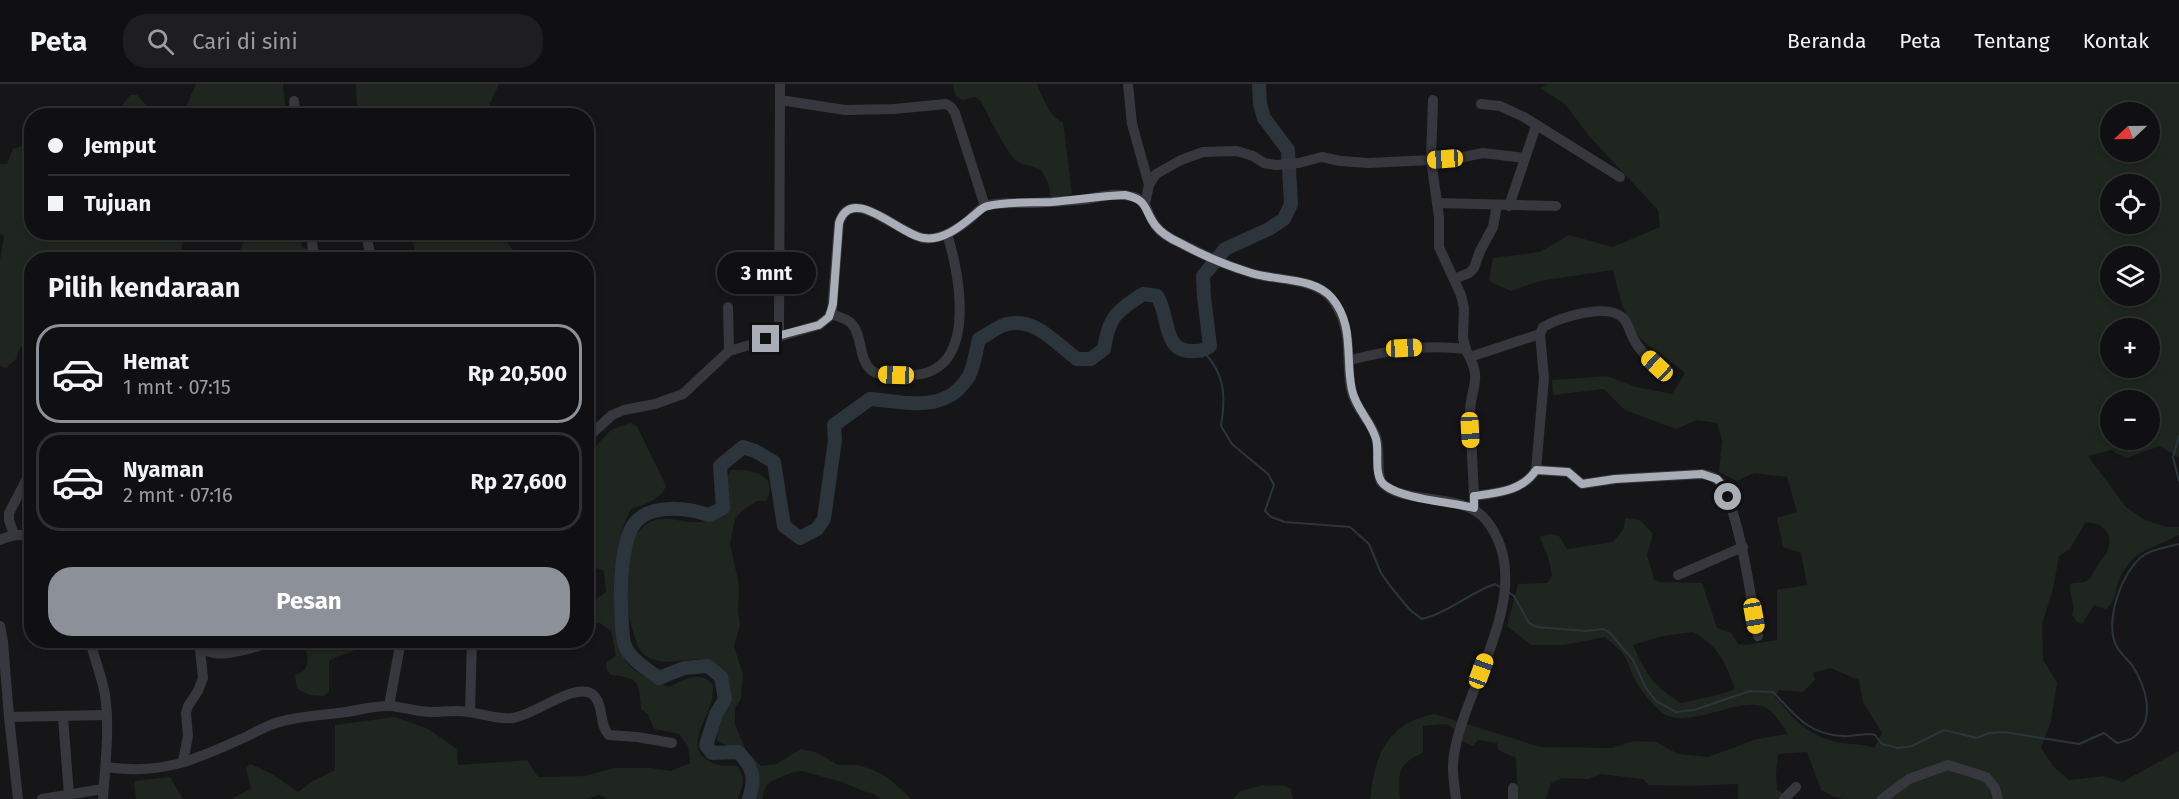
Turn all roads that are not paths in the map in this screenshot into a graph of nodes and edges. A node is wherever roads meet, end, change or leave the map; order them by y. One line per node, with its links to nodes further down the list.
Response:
1 (780, 84): 3 (street)
2 (1128, 84): 12 (street)
3 (780, 100): 16 (street); 24 (street)
4 (1433, 100): 10 (street)
5 (294, 101): 7 (street)
6 (1481, 104): 8 (street)
7 (295, 108)
8 (1536, 126): 9 (street); 11 (street)
9 (1525, 158): 10 (street); 17 (street)
10 (1431, 160): 12 (street); 13 (street)
11 (1620, 177)
12 (1149, 185): 14 (street)
13 (1437, 203): 15 (street); 20 (street)
14 (1145, 204): 16 (street); 27 (street)
15 (1497, 205): 17 (street); 20 (street)
16 (985, 206): 19 (street)
17 (1509, 206): 18 (street)
18 (1556, 206)
19 (947, 234): 22 (street); 22 (street)
20 (1454, 279): 26 (street)
21 (728, 307): 25 (street)
22 (830, 314): 24 (street)
23 (1540, 334): 26 (street); 28 (street); 30 (street)
24 (779, 335): 25 (street)
25 (729, 351): 29 (street)
26 (1468, 353): 27 (street); 32 (street)
27 (1350, 360): 33 (street)
28 (1657, 366)
29 (594, 432)
30 (1536, 470): 32 (street); 37 (street)
31 (24, 484): 35 (street)
32 (1474, 496): 33 (street)
33 (1474, 508): 61 (street)
34 (24, 534): 35 (street)
35 (14, 535): 36 (street)
36 (0, 540)
37 (1743, 547): 38 (street); 40 (street)
38 (1678, 575)
39 (0, 626): 46 (street)
40 (1758, 636)
41 (92, 648): 49 (street)
42 (249, 648): 45 (street)
43 (400, 648): 47 (street)
44 (472, 648): 48 (street)
45 (200, 649): 53 (street)
46 (4, 698): 50 (street)
47 (389, 706): 48 (street); 53 (street)
48 (471, 711): 52 (street)
49 (107, 714): 51 (street); 54 (street)
50 (9, 717): 51 (street); 59 (street)
51 (63, 717): 57 (street)
52 (672, 743)
53 (183, 762): 54 (street)
54 (106, 767): 56 (street)
55 (1796, 787): 62 (street)
56 (103, 794): 57 (street)
57 (69, 795): 58 (street)
58 (54, 798): 60 (street)
59 (18, 799)
60 (42, 799)
61 (1456, 799)
62 (1784, 799)
63 (1882, 799): 64 (street)
64 (1998, 799)

